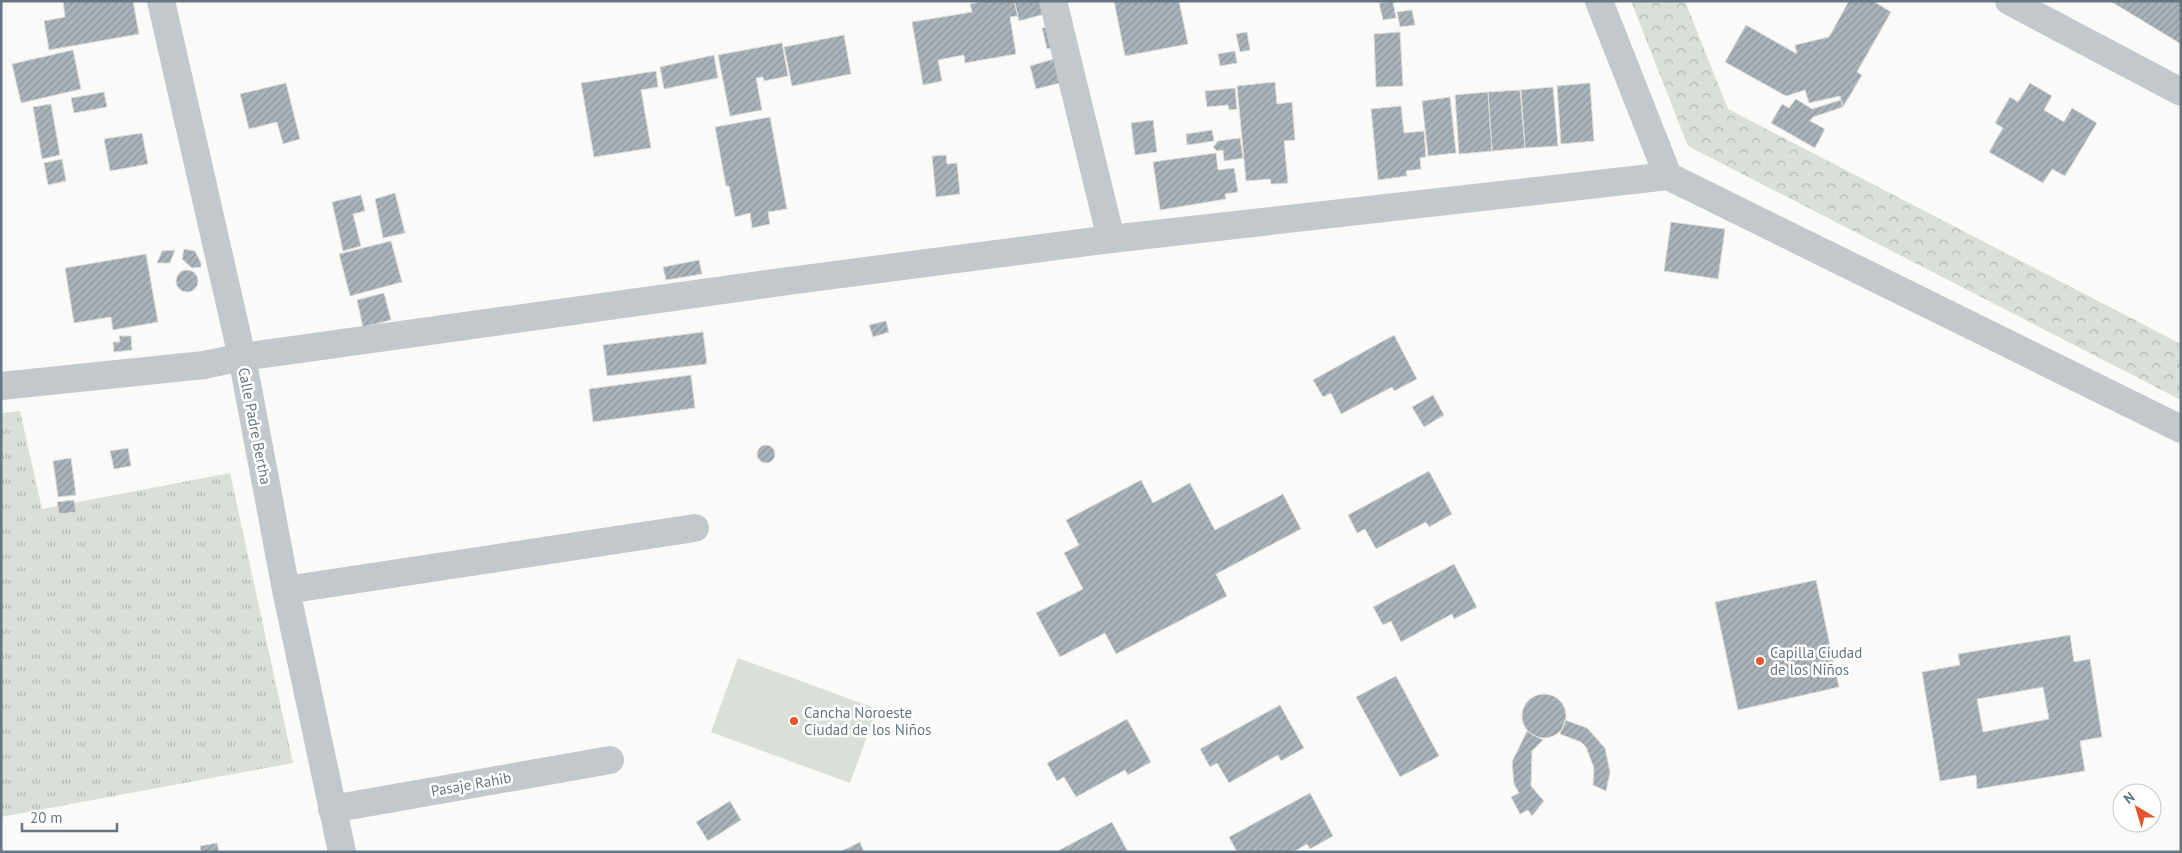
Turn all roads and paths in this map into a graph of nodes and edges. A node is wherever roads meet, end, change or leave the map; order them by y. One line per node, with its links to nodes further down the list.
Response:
1 (161, 1): 8 (street, Calle Padre Bertha)
2 (1053, 1): 7 (street)
3 (1599, 1): 6 (street)
4 (2010, 1): 5 (street)
5 (2181, 92)
6 (1668, 176): 7 (street); 10 (street)
7 (1111, 239): 8 (street)
8 (242, 357): 9 (street); 12 (street, Calle Padre Bertha)
9 (1, 386)
10 (2181, 429)
11 (695, 528): 12 (street)
12 (286, 590): 14 (street, Calle Padre Bertha)
13 (610, 760): 14 (street, Pasaje Rahib)
14 (332, 809): 15 (street, Calle Padre Bertha)
15 (342, 852)

